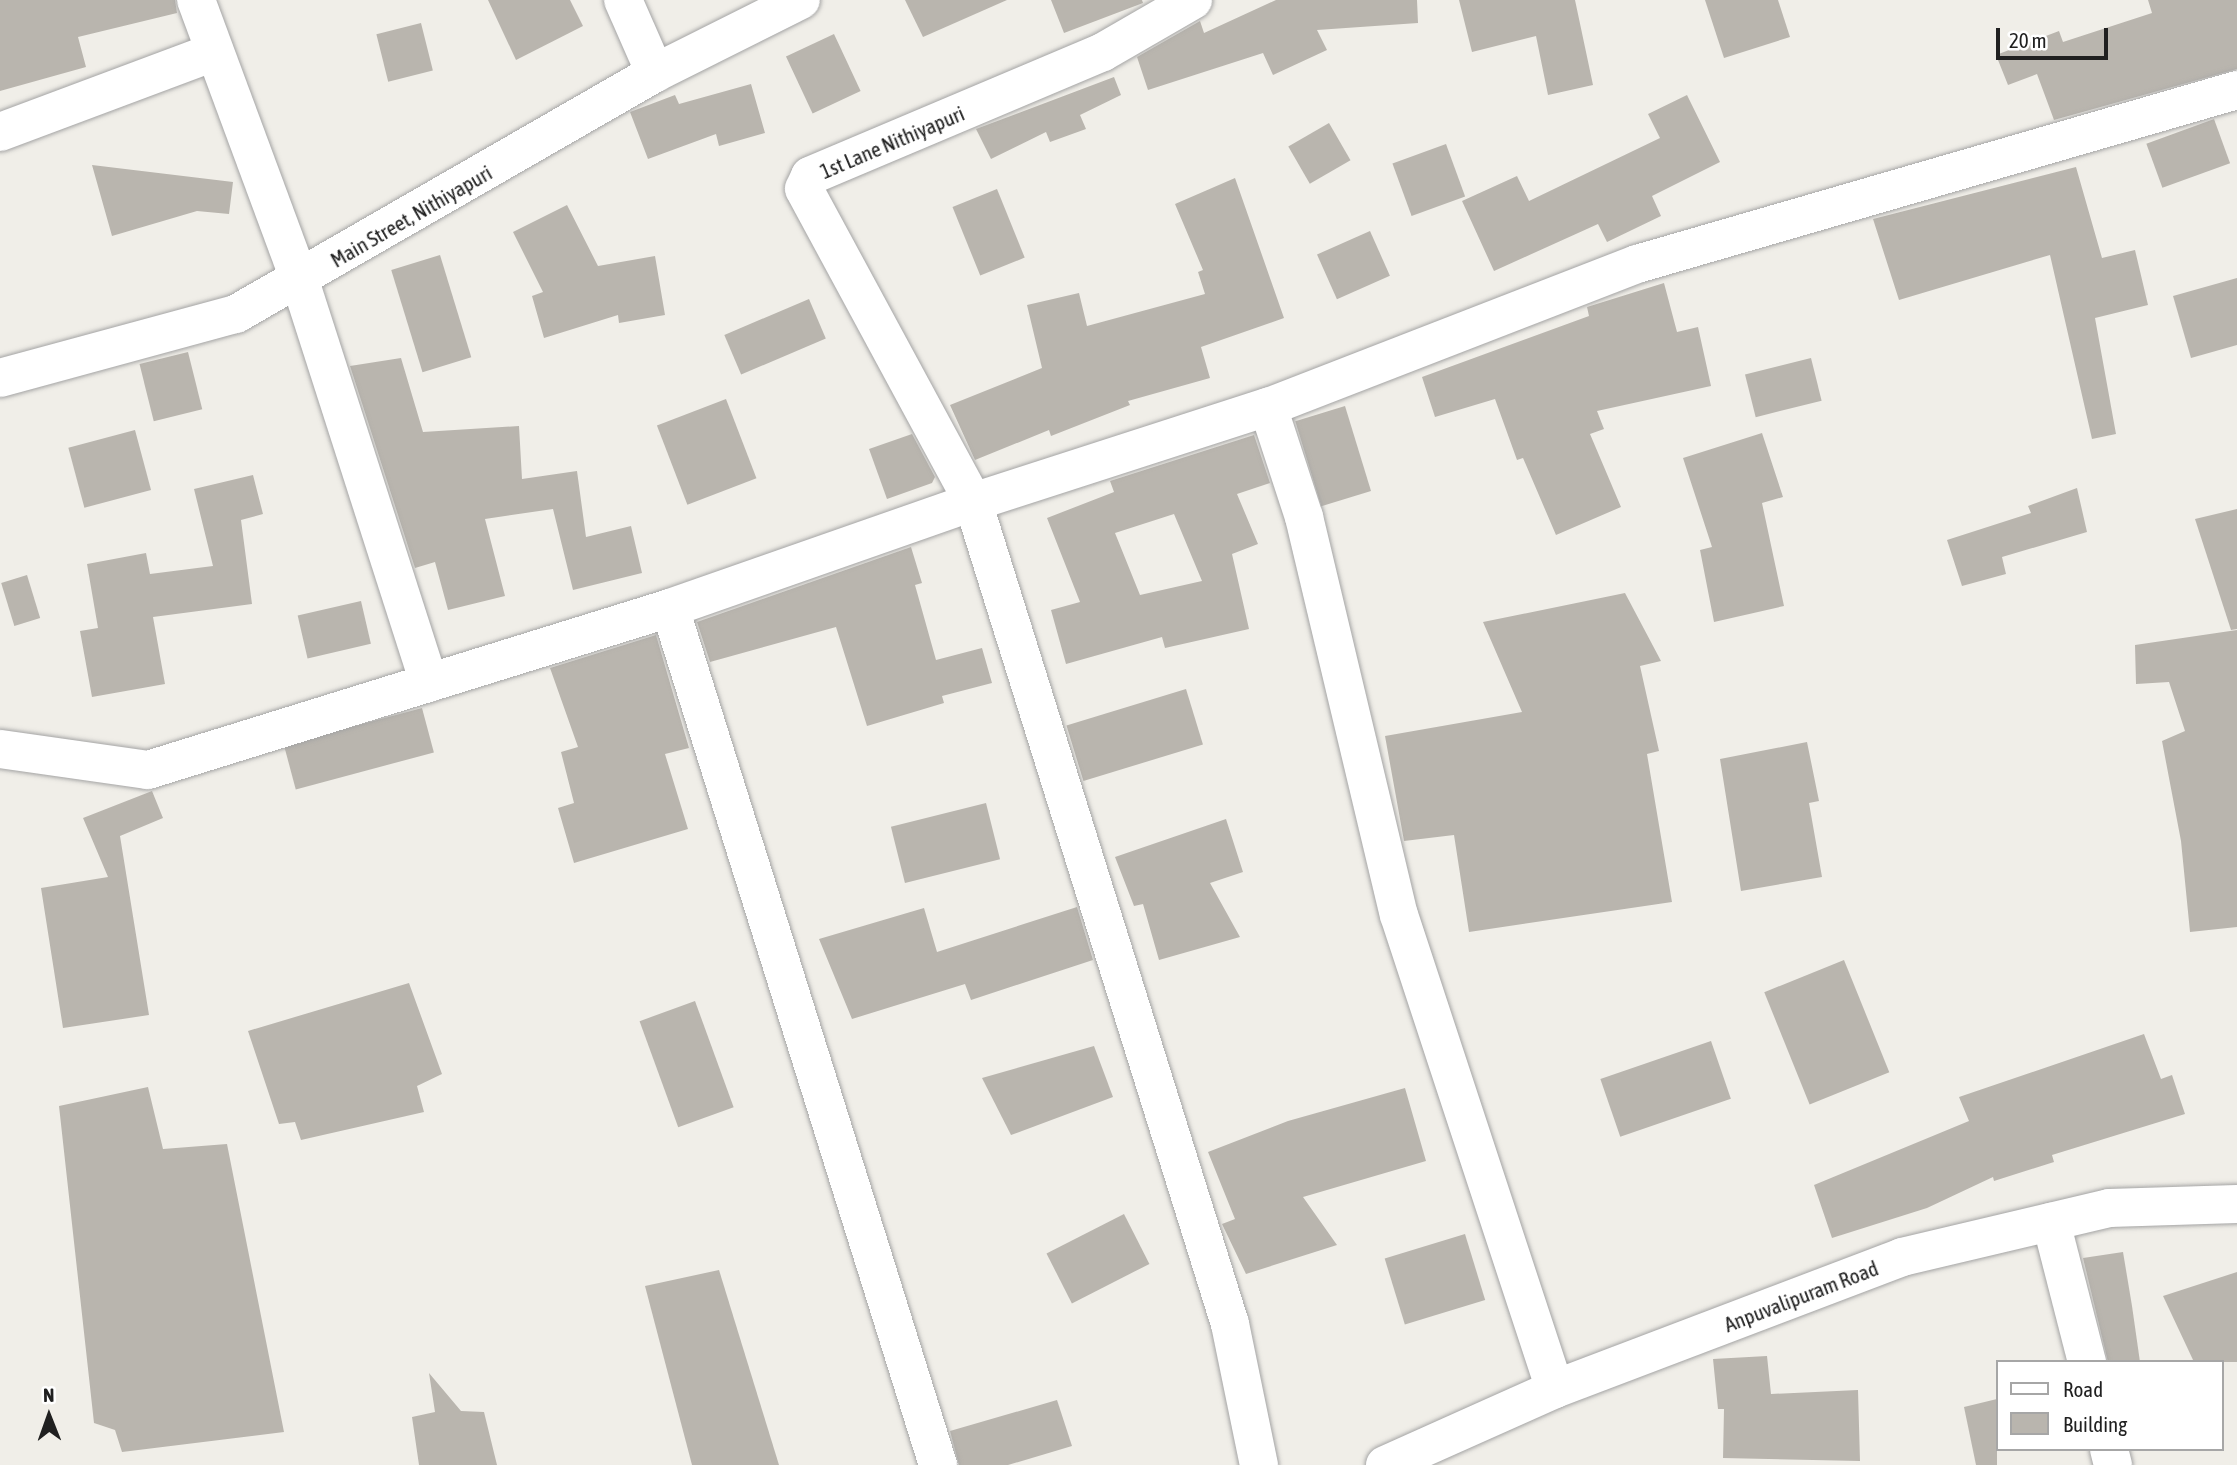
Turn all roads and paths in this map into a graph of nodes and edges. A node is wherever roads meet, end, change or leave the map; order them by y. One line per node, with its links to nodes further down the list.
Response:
1 (196, 0): 5 (street)
2 (623, 0): 6 (street)
3 (801, 0): 6 (street, Main Street, Nithiyapuri)
4 (1193, 0): 12 (street, 1st Lane Nithiyapuri)
5 (214, 52): 8 (street); 9 (street)
6 (655, 73): 9 (street, Main Street, Nithiyapuri)
7 (2237, 90): 11 (street)
8 (0, 132)
9 (300, 281): 10 (street, Main Street, Nithiyapuri); 14 (street)
10 (0, 378)
11 (1268, 407): 12 (street); 19 (street)
12 (972, 502): 13 (street); 21 (street)
13 (670, 608): 14 (street); 20 (street)
14 (429, 683): 15 (street)
15 (0, 749)
16 (2237, 1204): 17 (street, Anpuvalipuram Road)
17 (2051, 1222): 18 (street); 19 (street, Anpuvalipuram Road)
18 (2086, 1360)
19 (1555, 1389): 22 (street, Anpuvalipuram Road)
20 (938, 1465)
21 (1259, 1465)
22 (1385, 1465)

